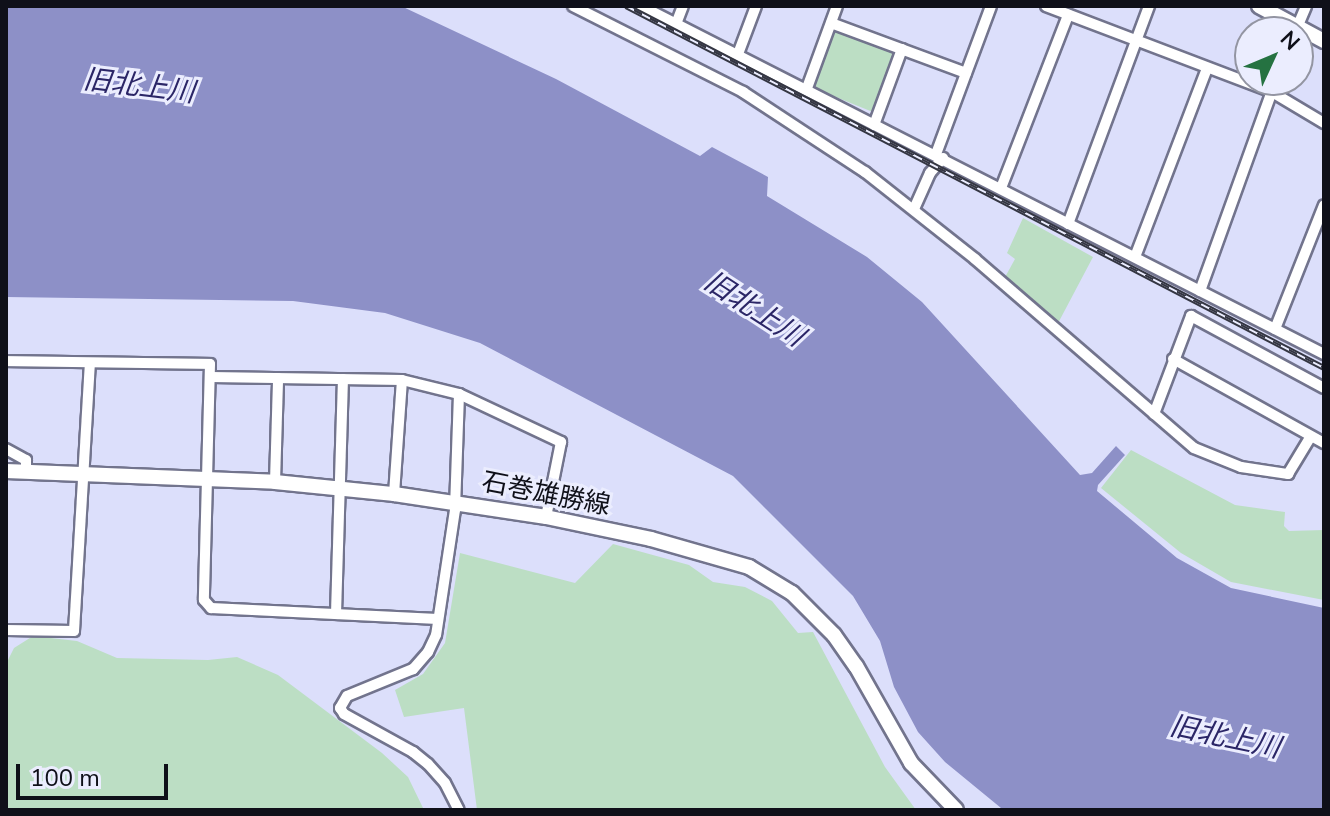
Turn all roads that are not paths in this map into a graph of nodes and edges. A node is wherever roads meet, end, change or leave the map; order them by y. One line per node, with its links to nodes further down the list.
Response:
1 (573, 6): 26 (street)
2 (641, 6): 11 (street)
3 (683, 6): 11 (street)
4 (756, 6): 14 (street)
5 (837, 6): 10 (street)
6 (991, 6): 16 (street)
7 (1046, 6): 9 (street)
8 (1149, 6): 12 (street)
9 (1068, 15): 12 (street); 24 (street)
10 (831, 23): 13 (street); 18 (street)
11 (676, 24): 14 (street)
12 (1135, 41): 15 (street); 27 (street)
13 (902, 49): 16 (street); 22 (street)
14 (738, 54): 18 (street)
15 (1207, 68): 17 (street); 28 (street)
16 (966, 73): 23 (street)
17 (1234, 78)
18 (807, 88): 22 (street)
19 (1271, 96): 29 (street)
20 (1279, 96): 21 (street)
21 (1324, 123)
22 (874, 125): 23 (street)
23 (940, 156): 24 (street); 26 (street)
24 (1001, 188): 27 (street)
25 (1324, 205): 30 (street)
26 (914, 209): 41 (street)
27 (1068, 224): 28 (street)
28 (1135, 257): 29 (street)
29 (1200, 291): 30 (street)
30 (1275, 329): 31 (street)
31 (1324, 354)
32 (1173, 359): 39 (street); 41 (street); 42 (street)
33 (6, 361): 34 (street)
34 (90, 363): 35 (street); 47 (street)
35 (211, 377): 36 (street); 48 (street)
36 (278, 378): 37 (street); 49 (street)
37 (343, 379): 38 (street); 50 (street)
38 (402, 380): 40 (street); 51 (street)
39 (1324, 388)
40 (459, 394): 52 (street); 53 (street)
41 (1154, 414): 42 (street)
42 (1311, 436): 43 (street)
43 (1324, 443)
44 (6, 449): 46 (street)
45 (6, 471): 46 (main road, 石巻雄勝線)
46 (26, 473): 47 (main road, 石巻雄勝線)
47 (84, 476): 48 (main road, 石巻雄勝線); 56 (street)
48 (207, 480): 49 (main road, 石巻雄勝線); 54 (street)
49 (275, 482): 50 (main road, 石巻雄勝線)
50 (338, 487): 51 (main road, 石巻雄勝線); 54 (street)
51 (394, 494): 52 (main road, 石巻雄勝線)
52 (454, 501): 53 (main road, 石巻雄勝線); 55 (street)
53 (546, 517): 58 (main road, 石巻雄勝線)
54 (336, 614): 55 (street)
55 (438, 619): 57 (street)
56 (6, 630)
57 (459, 810)
58 (956, 810)

